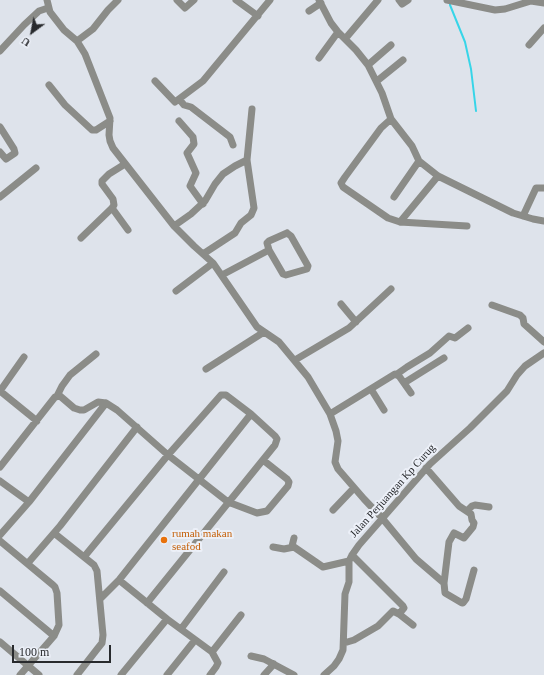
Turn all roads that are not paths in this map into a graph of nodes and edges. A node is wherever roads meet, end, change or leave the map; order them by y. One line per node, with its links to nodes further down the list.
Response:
1 (118, 0): 18 (street)
2 (177, 0): 3 (street)
3 (194, 0)
4 (236, 0): 14 (street)
5 (270, 0): 14 (street)
6 (378, 0): 17 (street)
7 (399, 0): 8 (street)
8 (408, 0)
9 (450, 1): 11 (street)
10 (320, 2): 13 (street); 16 (street)
11 (544, 3)
12 (47, 4): 18 (street); 21 (street)
13 (309, 11)
14 (258, 16): 28 (street)
15 (544, 28): 20 (street)
16 (338, 32): 17 (street); 22 (street)
17 (345, 39): 24 (street)
18 (77, 41): 31 (street)
19 (391, 45): 24 (street)
20 (528, 45)
21 (0, 51)
22 (319, 58)
23 (403, 60): 26 (street)
24 (368, 65): 26 (street)
25 (155, 81): 28 (street)
26 (377, 81): 30 (street)
27 (49, 85): 31 (street)
28 (179, 99): 34 (street)
29 (252, 109): 36 (street)
30 (391, 119): 37 (street); 48 (street)
31 (110, 121): 38 (street)
32 (179, 122): 44 (street)
33 (0, 128): 35 (street)
34 (233, 145)
35 (0, 152)
36 (248, 160): 44 (street); 54 (street)
37 (419, 160): 40 (street); 43 (street)
38 (125, 164): 45 (street); 49 (street)
39 (36, 168): 42 (street)
40 (438, 176): 46 (street); 48 (street)
41 (544, 188): 46 (street)
42 (0, 197)
43 (394, 197)
44 (203, 204): 49 (street)
45 (112, 208): 51 (street); 52 (street)
46 (522, 216): 47 (street)
47 (544, 221)
48 (400, 222): 50 (street)
49 (174, 226): 54 (street)
50 (467, 226)
51 (128, 230)
52 (81, 238)
53 (269, 250): 53 (street); 56 (street)
54 (203, 254): 55 (street)
55 (213, 263): 56 (street); 58 (street)
56 (222, 275): 63 (street)
57 (391, 289): 61 (street)
58 (176, 291)
59 (340, 304): 61 (street)
60 (492, 305): 64 (street)
61 (356, 322): 69 (street)
62 (468, 328): 71 (street)
63 (264, 332): 69 (street); 70 (street)
64 (544, 342)
65 (544, 353): 86 (street, Jalan Perjuangan Kp Curug)
66 (96, 354): 76 (street)
67 (24, 357): 74 (street)
68 (444, 358): 72 (street)
69 (296, 360): 80 (street)
70 (206, 368)
71 (397, 374): 72 (street); 73 (street)
72 (404, 383): 75 (street)
73 (371, 389): 78 (street); 80 (street)
74 (0, 391): 81 (street)
75 (411, 393)
76 (57, 396): 77 (street); 81 (street)
77 (106, 403): 82 (street); 90 (street)
78 (384, 410)
79 (251, 414): 83 (street); 84 (street); 87 (street)
80 (330, 414): 89 (street)
81 (37, 421): 85 (street)
82 (137, 427): 83 (street); 96 (street)
83 (168, 455): 87 (street); 102 (street)
84 (263, 460): 91 (street); 91 (street)
85 (0, 466)
86 (426, 468): 94 (street); 95 (street, Jalan Perjuangan Kp Curug)
87 (198, 479): 91 (street); 107 (street)
88 (0, 481): 90 (street)
89 (354, 488): 93 (street); 95 (street)
90 (29, 502): 97 (street)
91 (228, 502): 111 (street)
92 (489, 507): 94 (street)
93 (333, 510)
94 (467, 512): 108 (street)
95 (382, 518): 103 (street, Jalan Perjuangan Kp Curug); 108 (street)
96 (54, 533): 102 (street); 104 (street)
97 (0, 535)
98 (294, 538): 100 (street)
99 (0, 541): 104 (street)
100 (292, 546): 101 (street); 103 (street)
101 (273, 547)
102 (84, 557): 110 (street)
103 (351, 558): 112 (street); 120 (street)
104 (28, 563): 117 (street)
105 (474, 570): 108 (street)
106 (224, 572): 116 (street)
107 (119, 580): 110 (street); 111 (street)
108 (444, 583)
109 (0, 591): 117 (street)
110 (100, 599): 128 (street)
111 (147, 603): 114 (street)
112 (399, 614): 115 (street); 120 (street)
113 (241, 615): 121 (street)
114 (167, 619): 116 (street); 129 (street)
115 (413, 625)
116 (182, 629): 118 (street)
117 (54, 636): 124 (street)
118 (195, 640): 121 (street); 130 (street)
119 (0, 642): 124 (street)
120 (344, 643): 125 (street)
121 (212, 652): 131 (street)
122 (251, 656): 123 (street)
123 (274, 664): 132 (street); 133 (street)
124 (29, 666): 126 (street); 127 (street)
125 (333, 672): 134 (street)
126 (20, 675)
127 (39, 675)
128 (77, 675)
129 (121, 675)
130 (167, 675)
131 (210, 675)
132 (264, 675)
133 (294, 675)
134 (324, 675)

